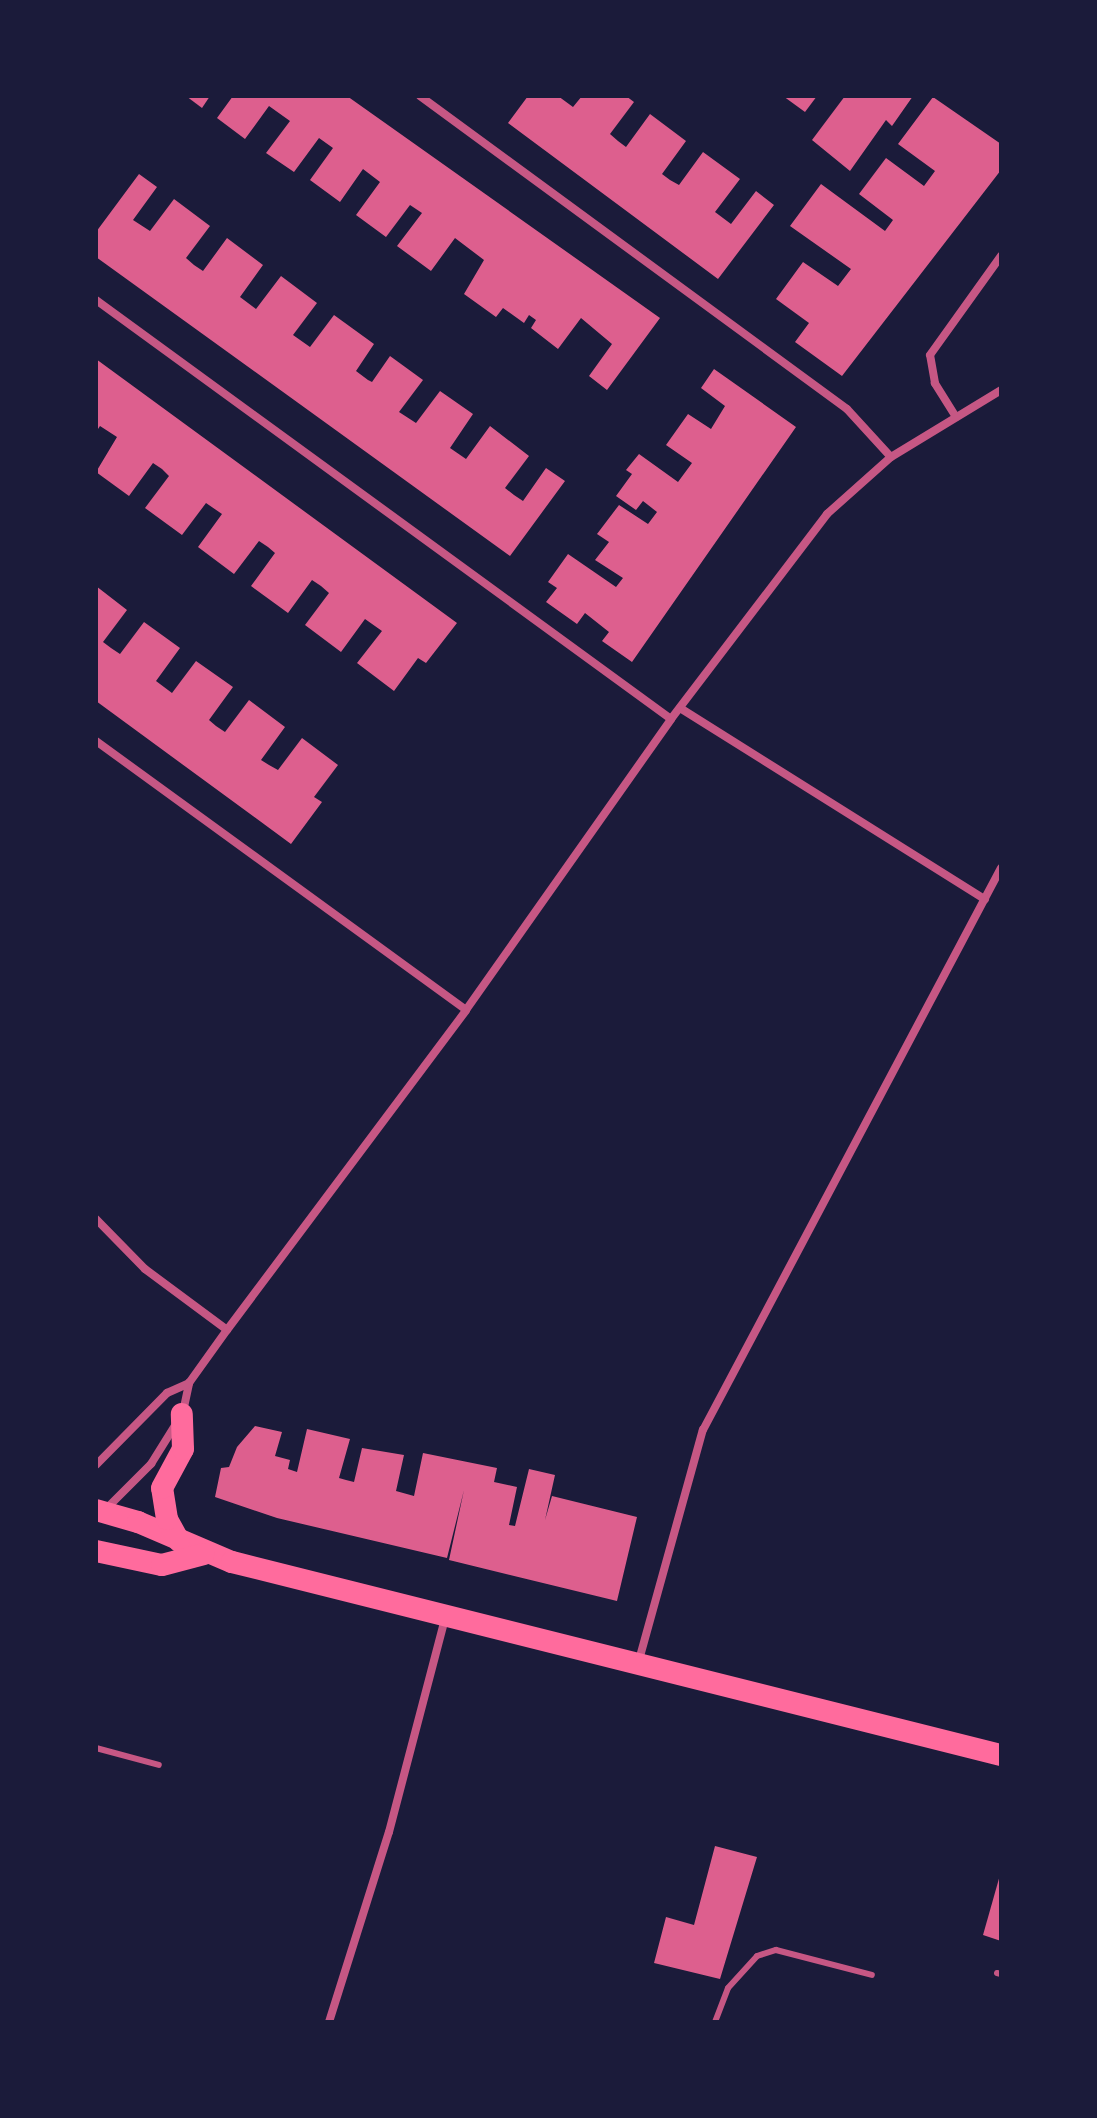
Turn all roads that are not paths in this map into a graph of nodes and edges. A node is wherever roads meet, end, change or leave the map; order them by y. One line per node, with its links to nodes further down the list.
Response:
1 (420, 96): 6 (street)
2 (1001, 256): 5 (street)
3 (96, 300): 8 (street)
4 (1001, 390): 5 (street)
5 (956, 417): 6 (street)
6 (891, 457): 7 (street)
7 (680, 708): 8 (street); 11 (street)
8 (671, 719): 12 (street)
9 (96, 741): 12 (street)
10 (1001, 868): 11 (street)
11 (985, 899): 23 (street)
12 (466, 1010): 14 (street)
13 (96, 1219): 14 (street)
14 (227, 1330): 15 (street)
15 (189, 1383): 16 (street); 17 (street)
16 (182, 1414): 18 (street); 19 (highway)
17 (96, 1465)
18 (98, 1513): 19 (highway)
19 (179, 1541): 21 (highway)
20 (96, 1551): 21 (highway)
21 (204, 1554): 22 (highway)
22 (446, 1615): 23 (highway); 28 (street)
23 (638, 1664): 25 (highway)
24 (96, 1748): 26 (lane)
25 (1001, 1755)
26 (159, 1765)
27 (872, 1975): 29 (lane)
28 (329, 2022)
29 (715, 2022)

